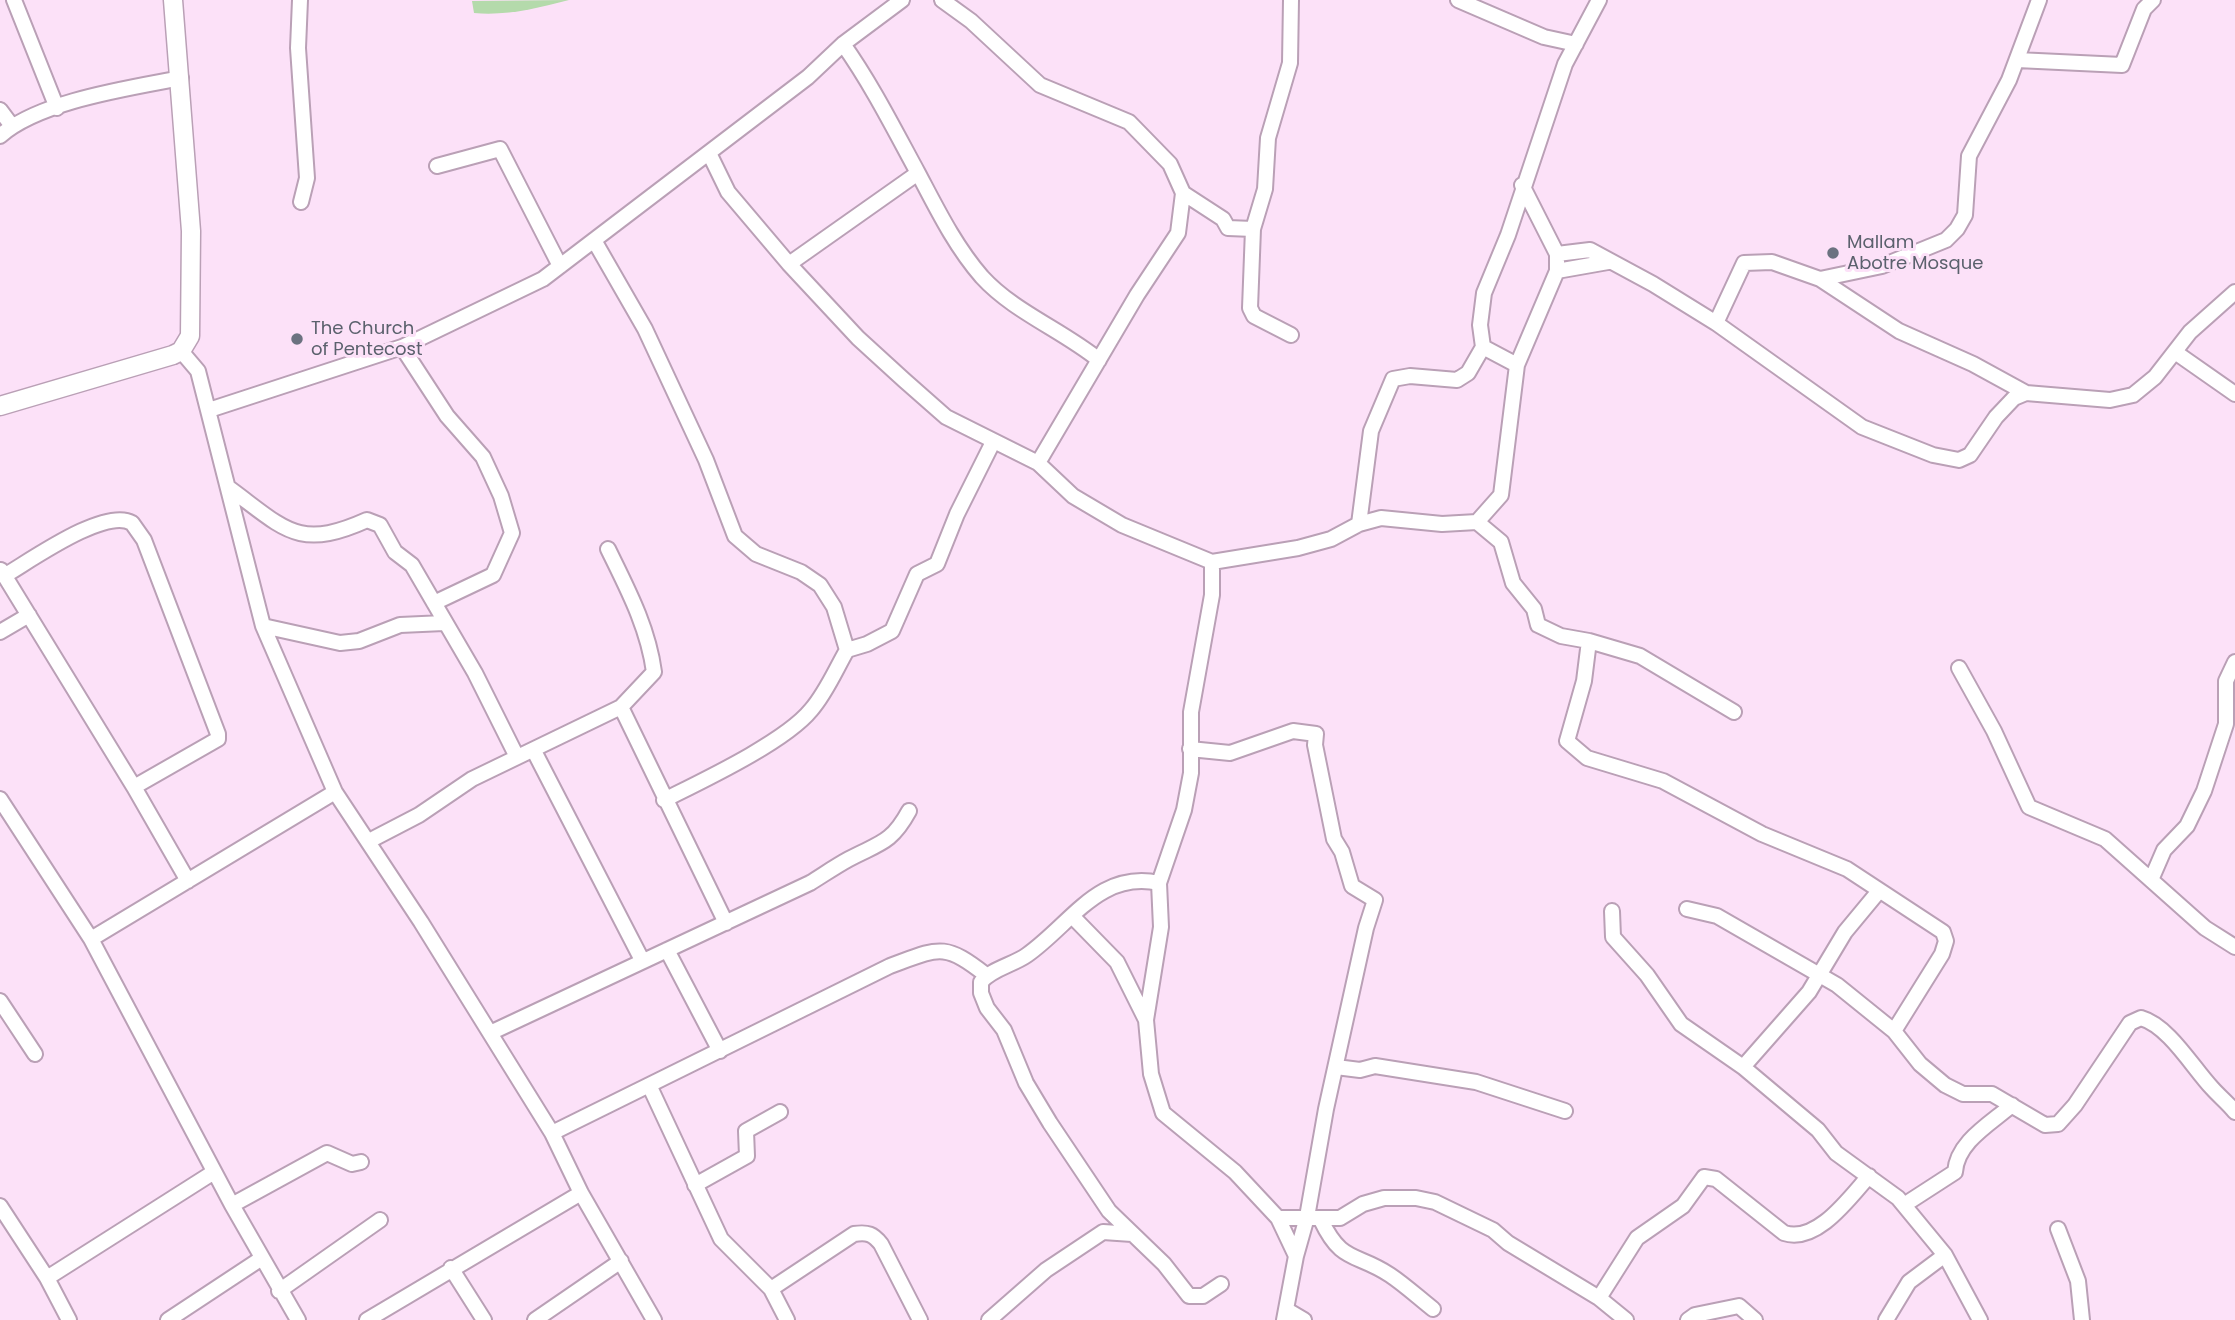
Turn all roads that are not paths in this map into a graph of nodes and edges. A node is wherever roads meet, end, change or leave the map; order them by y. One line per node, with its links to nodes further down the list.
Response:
1 (14, 0): 15 (street)
2 (173, 0): 14 (main road)
3 (300, 0): 24 (street)
4 (902, 0): 11 (street)
5 (942, 0): 23 (street)
6 (1291, 0): 25 (street)
7 (1458, 0): 12 (street)
8 (1599, 0): 12 (street)
9 (2153, 0): 13 (street)
10 (2034, 1): 13 (street)
11 (843, 44): 19 (street); 21 (street)
12 (1576, 44): 22 (street)
13 (2017, 60): 32 (street)
14 (181, 78): 15 (street); 38 (main road)
15 (57, 108): 17 (street)
16 (0, 110): 17 (street)
17 (12, 126): 18 (street)
18 (0, 136)
19 (709, 153): 26 (street); 29 (street)
20 (437, 166): 30 (street)
21 (918, 173): 29 (street); 40 (street)
22 (1522, 185): 27 (street); 37 (street)
23 (1183, 193): 25 (street); 40 (street)
24 (301, 202)
25 (1253, 229): 35 (street)
26 (595, 242): 30 (street); 60 (street)
27 (1557, 254): 28 (street); 31 (street)
28 (1608, 262): 31 (street); 34 (street)
29 (789, 264): 46 (street)
30 (560, 266): 36 (street)
31 (1557, 271): 41 (street)
32 (1820, 279): 34 (street); 42 (street)
33 (2235, 292): 39 (street)
34 (1716, 323): 42 (street)
35 (1291, 335)
36 (402, 346): 45 (street); 54 (street)
37 (1483, 347): 41 (street); 50 (street)
38 (181, 351): 44 (main road); 45 (street)
39 (2175, 352): 42 (street); 43 (street)
40 (1099, 360): 47 (street)
41 (1517, 365): 49 (street)
42 (2026, 393)
43 (2235, 394)
44 (0, 406)
45 (209, 410): 48 (street)
46 (993, 442): 47 (street); 60 (street)
47 (1038, 463): 52 (street)
48 (229, 488): 54 (street); 57 (street)
49 (1477, 522): 50 (street); 59 (street)
50 (1359, 524): 52 (street)
51 (608, 549): 63 (street)
52 (1212, 562): 65 (street)
53 (2, 573): 55 (street); 68 (street)
54 (433, 603): 56 (street)
55 (29, 615): 58 (street); 68 (street)
56 (444, 623): 57 (street); 67 (street)
57 (263, 626): 69 (street)
58 (0, 632)
59 (1589, 640): 64 (street); 77 (street)
60 (847, 650): 70 (street)
61 (2235, 662): 74 (street)
62 (1959, 668): 74 (street)
63 (621, 707): 66 (street); 70 (street)
64 (1734, 712)
65 (1190, 749): 76 (street); 94 (street)
66 (534, 751): 67 (street); 85 (street)
67 (517, 757): 73 (street)
68 (134, 787): 75 (street)
69 (335, 792): 73 (street); 75 (street)
70 (664, 800): 81 (street)
71 (2, 806): 82 (street)
72 (909, 811): 81 (street)
73 (369, 841): 91 (street)
74 (2151, 880): 83 (street)
75 (188, 881): 82 (street)
76 (1159, 883): 80 (street); 89 (street)
77 (1879, 891): 87 (street); 90 (street)
78 (1687, 909): 87 (street)
79 (1612, 911): 95 (street)
80 (1073, 917): 86 (street); 89 (street)
81 (726, 923): 84 (street)
82 (91, 939): 103 (street)
83 (2235, 947)
84 (667, 950): 85 (street); 92 (street)
85 (642, 960): 91 (street)
86 (986, 975): 92 (street); 109 (street)
87 (1817, 976): 90 (street); 95 (street)
88 (0, 1001): 93 (street)
89 (1146, 1020): 111 (street)
90 (1894, 1031): 97 (street)
91 (490, 1033): 101 (street)
92 (720, 1051): 96 (street)
93 (35, 1054)
94 (1336, 1067): 98 (street); 112 (street)
95 (1743, 1067): 104 (street)
96 (650, 1087): 101 (street); 105 (street)
97 (2012, 1105): 100 (street); 108 (street)
98 (1565, 1111)
99 (780, 1112): 105 (street)
100 (2235, 1112)
101 (552, 1133): 106 (street)
102 (361, 1162): 107 (street)
103 (214, 1172): 107 (street); 122 (street)
104 (1868, 1176): 108 (street); 126 (street)
105 (695, 1185): 124 (street)
106 (581, 1193): 120 (street); 121 (street)
107 (232, 1205): 119 (street)
108 (1904, 1205): 117 (street)
109 (1109, 1211): 115 (street); 116 (street)
110 (2, 1216): 122 (street)
111 (1278, 1218): 112 (street); 118 (street)
112 (1314, 1219): 118 (street); 126 (street); 127 (street)
113 (380, 1220): 125 (street)
114 (2058, 1229): 145 (street)
115 (1103, 1232): 116 (street); 138 (street)
116 (1132, 1234): 123 (street)
117 (1945, 1255): 143 (street); 144 (street)
118 (1296, 1256): 128 (street)
119 (262, 1258): 125 (street); 130 (street)
120 (621, 1261): 134 (street); 135 (street)
121 (452, 1268): 132 (street); 133 (street)
122 (47, 1278): 129 (street)
123 (1221, 1284)
124 (771, 1289): 136 (street); 137 (street)
125 (279, 1291): 131 (street)
126 (1599, 1298): 140 (street)
127 (1433, 1309)
128 (1285, 1315): 139 (street)
129 (69, 1320)
130 (167, 1320)
131 (298, 1320)
132 (367, 1320)
133 (484, 1320)
134 (536, 1320)
135 (654, 1320)
136 (787, 1320)
137 (920, 1320)
138 (989, 1320)
139 (1304, 1320)
140 (1626, 1320)
141 (1688, 1320): 142 (street)
142 (1755, 1320)
143 (1886, 1320)
144 (1980, 1320)
145 (2082, 1320)

